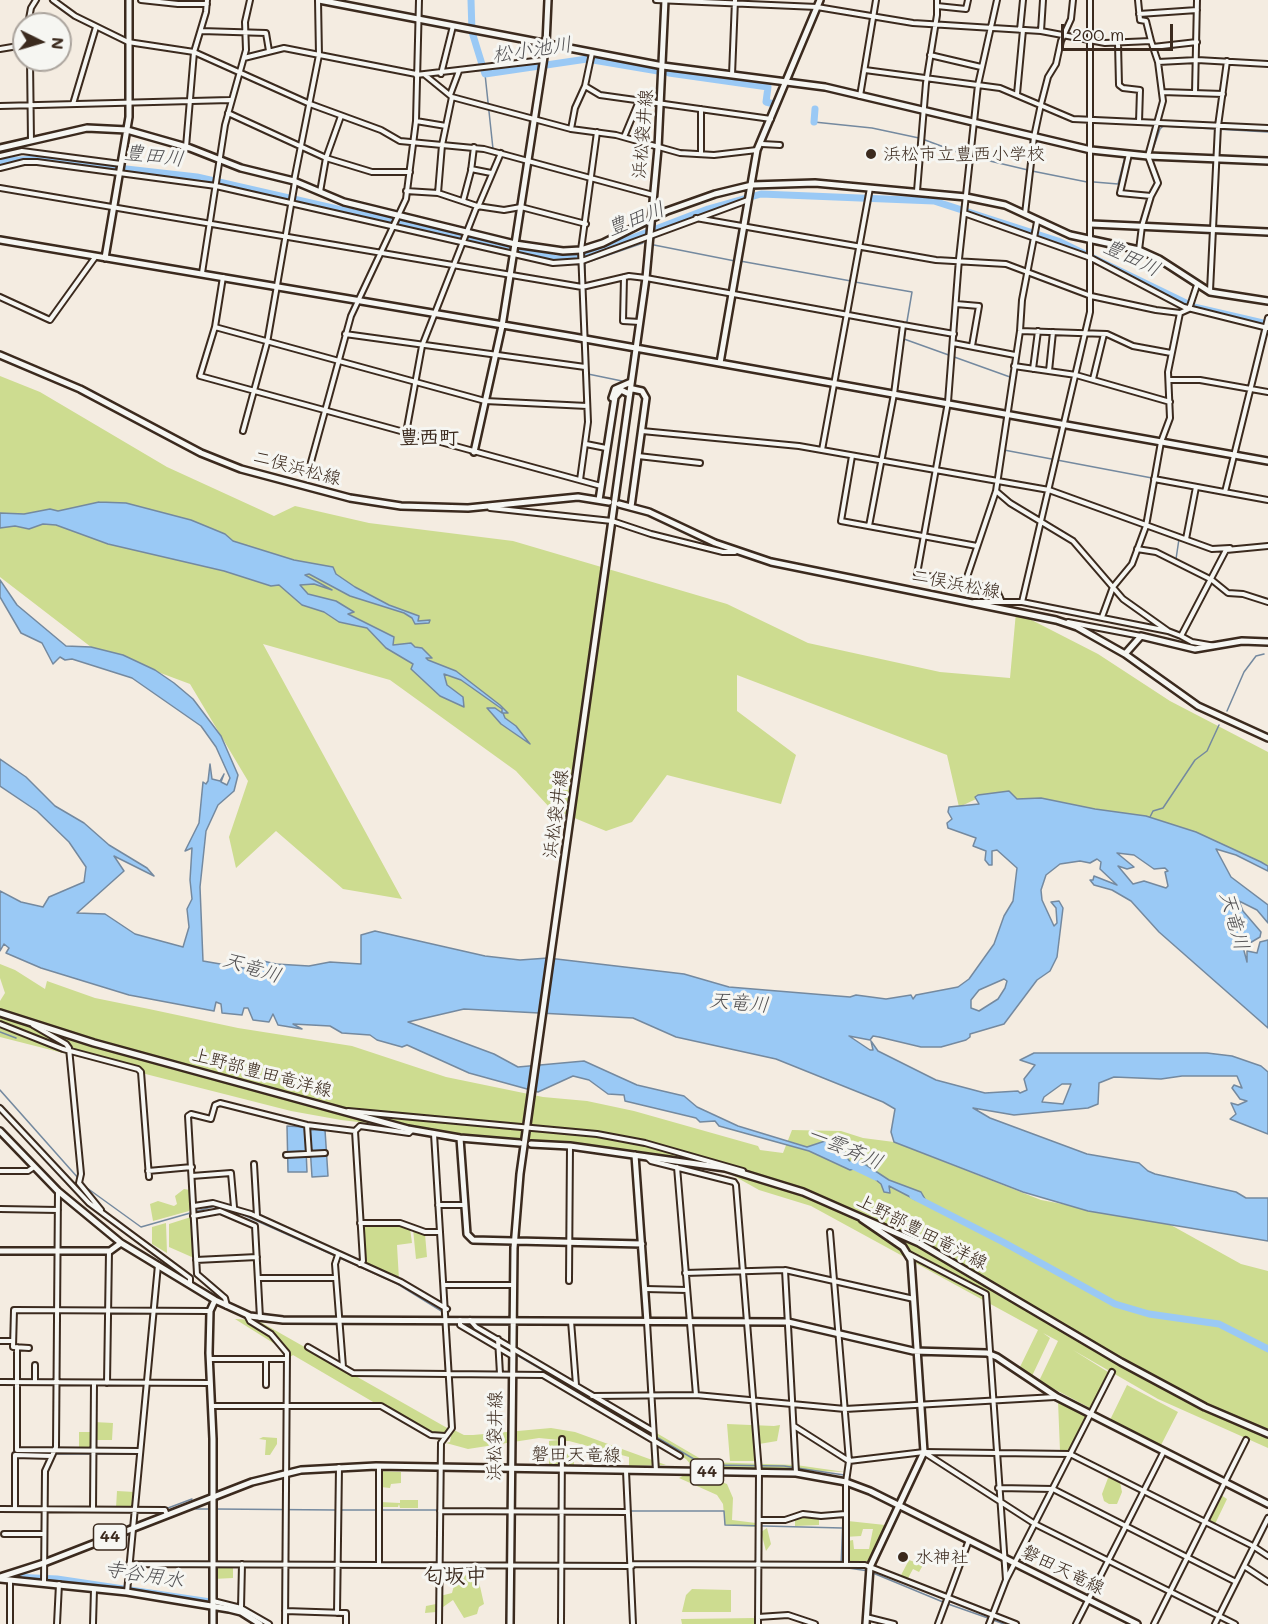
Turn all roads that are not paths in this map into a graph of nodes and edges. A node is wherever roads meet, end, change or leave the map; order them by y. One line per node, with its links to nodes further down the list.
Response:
1 (53, 0): 30 (street)
2 (129, 0): 39 (street)
3 (141, 0): 20 (street)
4 (250, 0): 35 (street)
5 (318, 0): 27 (street); 46 (street)
6 (419, 0): 27 (street)
7 (548, 0): 42 (street)
8 (656, 0): 9 (street)
9 (664, 0): 21 (street); 55 (street, 浜松袋井線)
10 (820, 0): 23 (street)
11 (876, 0): 26 (street)
12 (968, 0): 22 (street)
13 (997, 0): 31 (street)
14 (1023, 0): 32 (street)
15 (1043, 0): 34 (street)
16 (1073, 0): 36 (street)
17 (1090, 0): 37 (street)
18 (1138, 0): 25 (street)
19 (1197, 0): 24 (street)
20 (207, 2): 33 (street)
21 (735, 2): 23 (street); 64 (street)
22 (937, 3): 28 (street)
23 (817, 7): 26 (street); 66 (street)
24 (1197, 10): 25 (street); 40 (street)
25 (1139, 14): 38 (street)
26 (874, 16): 28 (street); 57 (street)
27 (418, 19): 29 (street); 62 (street)
28 (935, 25): 31 (street); 47 (street)
29 (453, 26): 42 (street); 61 (street)
30 (96, 27): 39 (street); 79 (street)
31 (989, 28): 32 (street); 56 (street)
32 (1021, 30): 34 (street); 71 (street)
33 (201, 31): 35 (street); 45 (street)
34 (1041, 31): 36 (street)
35 (245, 33): 44 (street); 49 (street)
36 (1063, 35): 37 (street); 82 (street)
37 (1090, 40): 41 (street); 92 (street)
38 (1151, 41): 41 (street); 43 (street)
39 (128, 42): 45 (street); 78 (street)
40 (1197, 42): 43 (street); 50 (street)
41 (1118, 43): 93 (street)
42 (546, 44): 48 (street); 53 (street)
43 (1153, 47): 52 (street)
44 (269, 51): 46 (street); 49 (street)
45 (194, 52): 60 (street); 75 (street)
46 (320, 55): 62 (street); 80 (street)
47 (930, 56): 56 (street); 65 (street)
48 (591, 57): 55 (street); 68 (street)
49 (244, 58): 60 (street)
50 (1197, 60): 51 (street); 52 (street); 70 (street)
51 (1227, 61): 54 (street); 72 (street)
52 (1158, 62): 69 (street)
53 (543, 63): 58 (street); 89 (street)
54 (1268, 64)
55 (663, 66): 64 (street); 81 (street, 浜松袋井線)
56 (981, 67): 67 (street)
57 (865, 70): 65 (street); 74 (street)
58 (459, 71): 61 (street); 73 (street)
59 (30, 72): 83 (street)
60 (239, 72): 76 (street); 80 (street)
61 (441, 74): 63 (street)
62 (416, 75): 63 (street); 91 (street)
63 (425, 75): 73 (street)
64 (732, 75): 66 (street)
65 (926, 79): 67 (street); 86 (street)
66 (786, 82): 74 (street); 90 (street)
67 (978, 85): 71 (street); 94 (street)
68 (585, 86): 77 (street); 99 (street)
69 (1162, 92): 70 (street); 95 (street)
70 (1195, 93): 72 (street)
71 (1017, 94): 82 (street)
72 (1223, 94): 97 (street)
73 (451, 96): 89 (street); 96 (street)
74 (860, 96): 86 (street)
75 (191, 100): 76 (street); 78 (street); 109 (street)
76 (230, 100): 87 (street)
77 (639, 101): 81 (street); 102 (street)
78 (130, 102): 79 (street); 100 (street)
79 (73, 104): 83 (street)
80 (310, 104): 88 (street); 110 (street)
81 (661, 104): 85 (street); 113 (street, 浜松袋井線)
82 (1041, 104): 92 (street); 103 (street)
83 (30, 105): 84 (street); 104 (street)
84 (0, 106)
85 (701, 109): 90 (street); 117 (street)
86 (925, 112): 94 (street); 137 (street)
87 (228, 113): 110 (street); 124 (street)
88 (341, 116): 105 (street); 121 (street)
89 (535, 119): 99 (street); 122 (street)
90 (771, 119): 106 (street)
91 (416, 121): 96 (street); 105 (street)
92 (1090, 121): 93 (street); 115 (street)
93 (1139, 122): 95 (street)
94 (974, 123): 103 (street); 143 (street)
95 (1158, 123): 97 (street); 120 (street)
96 (446, 126): 107 (street)
97 (1218, 128): 98 (street); 123 (street)
98 (1268, 128)
99 (571, 129): 101 (street)
100 (127, 130): 104 (street); 109 (street); 128 (street)
101 (597, 132): 102 (street); 131 (street)
102 (624, 137): 113 (street)
103 (1034, 137): 115 (street); 151 (street)
104 (31, 141): 112 (street)
105 (413, 142): 107 (street); 129 (street)
106 (762, 144): 108 (street); 114 (street)
107 (442, 145): 111 (street); 139 (street)
108 (780, 145)
109 (186, 147): 124 (street)
110 (300, 147): 121 (street); 132 (street)
111 (474, 147): 116 (street); 127 (street)
112 (0, 148)
113 (658, 148): 117 (street); 141 (street, 浜松袋井線)
114 (757, 150): 117 (street); 135 (street)
115 (1090, 150): 118 (street); 158 (street)
116 (501, 153): 122 (street); 130 (street)
117 (702, 154)
118 (1128, 154): 120 (street); 142 (street)
119 (0, 156): 128 (street)
120 (1148, 156): 123 (street); 142 (street)
121 (326, 158): 129 (street); 138 (street)
122 (528, 159): 131 (street); 149 (street)
123 (1216, 159): 125 (street); 162 (street)
124 (220, 161): 132 (street); 133 (street)
125 (1268, 161)
126 (0, 168): 128 (street)
127 (471, 168): 130 (street); 145 (street)
128 (120, 169): 133 (street); 147 (street)
129 (410, 172): 136 (street)
130 (491, 173): 148 (street)
131 (592, 178): 141 (street); 157 (street)
132 (294, 182): 138 (street); 146 (street)
133 (216, 186): 146 (street); 156 (street)
134 (0, 188): 147 (street)
135 (751, 188): 140 (street); 144 (street); 154 (street)
136 (406, 191): 139 (street); 152 (street)
137 (917, 191): 140 (street); 143 (street)
138 (320, 192): 152 (street)
139 (438, 193): 145 (street)
140 (869, 194): 172 (street)
141 (653, 195): 154 (street, 浜松袋井線)
142 (1151, 196): 160 (street)
143 (966, 197): 150 (street); 151 (street)
144 (749, 199): 153 (street); 159 (street)
145 (463, 201): 148 (street)
146 (292, 203): 161 (street); 166 (street)
147 (113, 207): 156 (street); 178 (street)
148 (478, 207): 149 (street); 164 (street)
149 (520, 207): 157 (street); 171 (street)
150 (964, 213): 167 (street); 180 (street)
151 (1025, 214): 155 (street)
152 (399, 218): 161 (street); 164 (street)
153 (696, 218): 159 (street); 165 (street)
154 (651, 221): 165 (street, 浜松袋井線); 174 (street)
155 (1037, 222): 167 (street); 169 (street)
156 (209, 223): 166 (street); 184 (street)
157 (586, 224): 174 (street)
158 (1091, 224): 160 (street); 169 (street)
159 (744, 226): 172 (street); 193 (street)
160 (1142, 226): 162 (street); 173 (street)
161 (394, 227): 170 (street); 175 (street)
162 (1214, 229): 163 (street); 192 (street)
163 (1268, 232)
164 (465, 234): 170 (street); 171 (street)
165 (650, 234): 181 (street); 188 (street, 浜松袋井線)
166 (285, 236): 175 (street); 190 (street)
167 (1034, 236): 179 (street); 183 (street)
168 (0, 240): 177 (street)
169 (1091, 241): 173 (street); 179 (street)
170 (462, 243): 176 (street); 182 (street)
171 (515, 245): 174 (street); 176 (street)
172 (859, 247): 180 (street); 202 (street)
173 (1139, 250): 189 (street)
174 (581, 251): 181 (street)
175 (382, 253): 182 (street); 196 (street)
176 (513, 255): 181 (street); 185 (street)
177 (96, 256): 178 (street); 195 (street)
178 (105, 258): 184 (street)
179 (1091, 258): 194 (street); 199 (street)
180 (960, 260): 183 (street); 198 (street)
181 (582, 261): 191 (street)
182 (453, 265): 185 (street); 201 (street)
183 (1026, 272): 194 (street); 209 (street)
184 (202, 273): 186 (street)
185 (510, 275): 191 (street); 205 (street)
186 (223, 277): 190 (street); 207 (street)
187 (624, 277): 188 (street); 191 (street); 204 (street)
188 (646, 278): 193 (street); 204 (street, 浜松袋井線)
189 (1197, 285): 192 (street); 199 (street)
190 (278, 286): 196 (street); 217 (street)
191 (584, 287): 216 (street)
192 (1210, 292): 197 (street)
193 (732, 294): 202 (street); 227 (street)
194 (1091, 296): 200 (street); 214 (street)
195 (0, 297)
196 (359, 300): 201 (street); 212 (street)
197 (1268, 301)
198 (956, 304): 213 (street); 220 (street)
199 (1189, 309): 200 (street); 208 (street)
200 (1180, 313): 222 (street)
201 (434, 314): 205 (street); 219 (street)
202 (847, 315): 206 (street); 237 (street)
203 (1268, 319): 208 (street)
204 (640, 322): 221 (street, 浜松袋井線)
205 (502, 326): 216 (street); 224 (street)
206 (905, 326): 213 (street); 242 (street)
207 (215, 327): 217 (street); 240 (street)
208 (1266, 327): 238 (street)
209 (1020, 331): 210 (street); 225 (street)
210 (1038, 332): 211 (street); 230 (street)
211 (1053, 332): 214 (street); 231 (street)
212 (345, 334): 219 (street); 226 (street)
213 (954, 334): 218 (street)
214 (1086, 334): 215 (street); 232 (street)
215 (1104, 334): 222 (street); 234 (street)
216 (585, 339): 221 (street); 229 (street)
217 (267, 341): 226 (street); 240 (street)
218 (953, 343): 220 (street); 245 (street)
219 (422, 346): 224 (street); 236 (street)
220 (972, 346): 225 (street)
221 (637, 348): 227 (street); 233 (street, 浜松袋井線)
222 (1172, 353): 235 (street)
223 (0, 355): 281 (street, 二俣浜松線)
224 (496, 355): 229 (street); 244 (street)
225 (1015, 355): 228 (street)
226 (338, 361): 236 (street); 248 (street)
227 (720, 363): 237 (street)
228 (1014, 366): 230 (street); 250 (street)
229 (585, 367): 247 (street)
230 (1033, 369): 231 (street)
231 (1049, 371): 232 (street)
232 (1076, 375): 234 (street); 251 (street)
233 (632, 379): 239 (street, 浜松袋井線); 243 (street, 浜松袋井線); 249 (street)
234 (1093, 379): 246 (street)
235 (1169, 380): 238 (street); 246 (street)
236 (415, 382): 244 (street); 254 (street)
237 (834, 383): 242 (street); 258 (street)
238 (1250, 388): 241 (street); 260 (street)
239 (633, 389): 243 (street, 浜松袋井線); 253 (street)
240 (253, 391): 248 (street); 252 (street)
241 (1268, 392)
242 (894, 394): 245 (street); 263 (street)
243 (629, 397): 249 (street); 282 (street, 浜松袋井線)
244 (485, 401): 247 (street); 259 (street)
245 (948, 402): 250 (street); 266 (street)
246 (1170, 402): 255 (street)
247 (587, 406): 256 (street)
248 (324, 411): 254 (street); 267 (street)
249 (611, 411): 257 (street)
250 (1007, 414): 251 (street); 270 (street)
251 (1064, 424): 255 (street); 273 (street)
252 (243, 431)
253 (642, 431): 258 (street); 261 (street)
254 (406, 433): 259 (street)
255 (1161, 442): 260 (street); 268 (street)
256 (586, 444): 257 (street); 269 (street)
257 (606, 448): 271 (street)
258 (822, 450): 262 (street)
259 (474, 452): 269 (street)
260 (1233, 455): 264 (street); 275 (street)
261 (638, 456): 265 (street); 280 (street)
262 (852, 456): 263 (street); 284 (street)
263 (881, 460): 266 (street); 284 (street)
264 (1268, 462)
265 (700, 463)
266 (936, 470): 270 (street); 286 (street)
267 (308, 473)
268 (1154, 479): 272 (street); 285 (street)
269 (580, 480): 271 (street)
270 (997, 482): 273 (street); 274 (street)
271 (601, 486): 276 (street)
272 (1196, 487): 275 (street); 287 (street)
273 (1049, 490): 283 (street); 285 (street)
274 (996, 491): 283 (street); 288 (street)
275 (1225, 492): 277 (street)
276 (598, 500): 278 (street, 二俣浜松線); 281 (street, 二俣浜松線)
277 (1268, 500)
278 (609, 502)
279 (619, 504): 280 (street, 二俣浜松線)
280 (631, 507): 292 (street, 二俣浜松線)
281 (468, 508): 282 (street)
282 (612, 521): 292 (street); 317 (street, 浜松袋井線)
283 (1041, 522): 295 (street); 298 (street)
284 (869, 526): 286 (street)
285 (1146, 526): 287 (street); 291 (street)
286 (925, 536): 288 (street); 294 (street)
287 (1186, 539): 290 (street)
288 (977, 546): 294 (street)
289 (1268, 546): 290 (street)
290 (1230, 548): 293 (street)
291 (1137, 549): 293 (street); 295 (street)
292 (736, 552): 297 (street, 二俣浜松線)
293 (1212, 580): 299 (street); 304 (street)
294 (965, 583): 296 (street)
295 (1113, 587): 300 (street); 302 (street)
296 (1001, 600): 297 (street); 298 (street)
297 (967, 602): 301 (street, 二俣浜松線)
298 (1022, 602): 300 (street)
299 (1268, 602)
300 (1102, 617): 302 (street)
301 (1056, 620): 303 (street); 307 (street, 二俣浜松線)
302 (1168, 631): 304 (street)
303 (1141, 636): 306 (street); 307 (street)
304 (1181, 636): 306 (street)
305 (1268, 642): 306 (street)
306 (1215, 646)
307 (1125, 654): 308 (street, 二俣浜松線)
308 (1268, 738)
309 (0, 1013): 311 (street, 上野部豊田竜洋線)
310 (0, 1024): 312 (street)
311 (32, 1024): 312 (street); 314 (street, 上野部豊田竜洋線)
312 (69, 1048): 334 (street); 346 (street)
313 (0, 1108): 346 (street)
314 (348, 1111): 316 (street, 上野部豊田竜洋線); 317 (street)
315 (308, 1125): 319 (street); 326 (street); 332 (street)
316 (412, 1129): 319 (street); 320 (street, 上野部豊田竜洋線)
317 (526, 1129): 338 (street); 355 (street, 浜松袋井線)
318 (0, 1131): 331 (street)
319 (355, 1131): 350 (street)
320 (434, 1134): 321 (street, 上野部豊田竜洋線); 342 (street)
321 (460, 1138): 322 (street, 上野部豊田竜洋線); 340 (street)
322 (520, 1143)
323 (531, 1144): 324 (street, 上野部豊田竜洋線)
324 (570, 1146): 328 (street, 上野部豊田竜洋線); 353 (street)
325 (325, 1153): 326 (street)
326 (309, 1154): 327 (street)
327 (286, 1155)
328 (636, 1155): 329 (street, 上野部豊田竜洋線); 356 (street)
329 (648, 1157): 333 (street); 338 (street, 上野部豊田竜洋線)
330 (254, 1164): 349 (street)
331 (34, 1167): 335 (street); 339 (street)
332 (192, 1167): 334 (street); 336 (street)
333 (677, 1167): 366 (street); 368 (street)
334 (148, 1170): 337 (street)
335 (0, 1171)
336 (192, 1176): 341 (street); 343 (street)
337 (149, 1177)
338 (763, 1178): 347 (street, 上野部豊田竜洋線)
339 (58, 1191): 345 (street); 354 (street)
340 (464, 1205): 342 (street); 355 (street)
341 (194, 1206): 343 (street); 348 (street)
342 (438, 1206): 351 (street)
343 (234, 1207): 349 (street)
344 (0, 1209): 345 (street)
345 (58, 1210): 358 (street)
346 (102, 1214): 375 (street)
347 (857, 1214): 360 (street); 443 (street, 上野部豊田竜洋線)
348 (193, 1216): 362 (street); 363 (street)
349 (257, 1216): 361 (street)
350 (360, 1223): 351 (street); 364 (street)
351 (440, 1232): 373 (street)
352 (830, 1232): 372 (street)
353 (568, 1242): 355 (street); 356 (street); 371 (street)
354 (121, 1243): 359 (street); 365 (street)
355 (514, 1243): 374 (street, 浜松袋井線)
356 (642, 1244): 376 (street)
357 (0, 1251): 358 (street)
358 (57, 1251): 359 (street); 382 (street)
359 (108, 1251): 383 (street)
360 (909, 1254): 378 (street); 408 (street)
361 (338, 1255): 364 (street); 370 (street)
362 (257, 1257): 363 (street); 369 (street)
363 (196, 1260): 380 (street)
364 (360, 1264): 381 (street)
365 (158, 1265): 375 (street); 384 (street)
366 (744, 1270): 367 (street); 368 (street); 397 (street)
367 (785, 1270): 372 (street); 396 (street)
368 (686, 1273): 377 (street)
369 (258, 1278): 370 (street); 387 (street)
370 (336, 1278): 391 (street)
371 (569, 1281)
372 (836, 1282): 378 (street); 398 (street)
373 (445, 1285): 374 (street); 381 (street)
374 (512, 1285): 392 (street, 浜松袋井線)
375 (190, 1286): 379 (street)
376 (646, 1289): 377 (street); 394 (street)
377 (687, 1290): 395 (street)
378 (914, 1299): 407 (street)
379 (215, 1300): 380 (street); 385 (street)
380 (227, 1306): 386 (street)
381 (447, 1309): 388 (street)
382 (57, 1310): 383 (street); 401 (street); 421 (street)
383 (108, 1310): 384 (street); 423 (street)
384 (152, 1310): 385 (street); 424 (street)
385 (210, 1311): 409 (street)
386 (247, 1315): 387 (street); 411 (street)
387 (260, 1319): 391 (street)
388 (447, 1320): 389 (street); 391 (street); 415 (street)
389 (460, 1320): 390 (street); 405 (street)
390 (470, 1320): 392 (street); 399 (street)
391 (339, 1321): 413 (street)
392 (511, 1321): 393 (street); 406 (street, 浜松袋井線)
393 (571, 1322): 394 (street); 427 (street)
394 (647, 1322): 395 (street); 429 (street)
395 (690, 1322): 397 (street); 430 (street)
396 (788, 1322): 397 (street); 398 (street); 435 (street)
397 (747, 1323): 433 (street)
398 (840, 1335): 407 (street); 439 (street)
399 (498, 1339): 405 (street); 406 (street)
400 (0, 1341): 401 (street)
401 (13, 1341): 402 (street)
402 (17, 1347): 404 (street); 419 (street)
403 (308, 1347): 413 (street)
404 (29, 1348)
405 (498, 1348): 406 (street); 416 (street)
406 (511, 1351): 417 (street, 浜松袋井線); 427 (street)
407 (917, 1352): 408 (street); 436 (street)
408 (991, 1354): 432 (street); 434 (street)
409 (209, 1359): 410 (street); 425 (street)
410 (266, 1359): 411 (street); 426 (street)
411 (287, 1359): 438 (street)
412 (35, 1365): 420 (street)
413 (342, 1367): 415 (street)
414 (1112, 1372): 440 (street)
415 (450, 1374): 416 (street); 444 (street)
416 (500, 1374): 417 (street)
417 (511, 1374): 428 (street); 461 (street, 浜松袋井線)
418 (0, 1382): 419 (street)
419 (17, 1382): 420 (street); 448 (street)
420 (35, 1382): 421 (street)
421 (57, 1382): 422 (street); 448 (street)
422 (94, 1383): 423 (street); 449 (street)
423 (107, 1383): 424 (street)
424 (146, 1383): 425 (street); 450 (street)
425 (210, 1383): 437 (street)
426 (266, 1385)
427 (576, 1386): 428 (street); 431 (street)
428 (570, 1390): 446 (street)
429 (651, 1395): 430 (street); 431 (street); 442 (street)
430 (696, 1395): 433 (street)
431 (592, 1396): 442 (street)
432 (1057, 1397): 434 (street); 440 (street)
433 (754, 1400): 435 (street); 466 (street)
434 (994, 1401): 436 (street); 453 (street)
435 (794, 1403): 439 (street); 441 (street)
436 (921, 1405): 439 (street); 452 (street)
437 (210, 1406): 438 (street); 473 (street)
438 (286, 1406): 444 (street); 465 (street)
439 (845, 1409): 457 (street)
440 (1091, 1414): 451 (street); 454 (street)
441 (794, 1426): 457 (street); 467 (street)
442 (653, 1431): 446 (street)
443 (1268, 1434)
444 (445, 1436): 460 (street)
445 (562, 1439): 462 (street)
446 (654, 1440): 456 (street); 464 (street)
447 (1246, 1440): 469 (street)
448 (55, 1450): 449 (street); 455 (street)
449 (94, 1451): 450 (street); 480 (street)
450 (139, 1451): 481 (street)
451 (1164, 1451): 469 (street); 472 (street)
452 (924, 1452): 453 (street); 457 (street); 474 (street); 475 (street)
453 (997, 1452): 454 (street); 470 (street)
454 (1070, 1454): 471 (street); 472 (street)
455 (51, 1456): 478 (street); 479 (street)
456 (680, 1456)
457 (849, 1461): 468 (street)
458 (339, 1466): 459 (street, 磐田天竜線 / 44); 465 (street, 磐田天竜線 / 44); 510 (street)
459 (379, 1466): 460 (street, 磐田天竜線 / 44); 511 (street)
460 (440, 1467): 461 (street, 磐田天竜線 / 44); 482 (street)
461 (510, 1469): 462 (street, 磐田天竜線 / 44); 483 (street, 浜松袋井線)
462 (562, 1470): 463 (street, 磐田天竜線 / 44); 484 (street)
463 (626, 1471): 464 (street, 磐田天竜線 / 44); 485 (street)
464 (656, 1471): 466 (street, 磐田天竜線 / 44)
465 (286, 1473): 473 (street, 磐田天竜線 / 44); 507 (street)
466 (759, 1473): 467 (street, 磐田天竜線 / 44); 489 (street)
467 (796, 1473): 468 (street, 磐田天竜線 / 44)
468 (846, 1482): 475 (street, 磐田天竜線 / 44); 486 (street)
469 (1226, 1483): 476 (street); 490 (street)
470 (998, 1488): 471 (street); 474 (street)
471 (1053, 1489): 491 (street); 492 (street)
472 (1144, 1491): 490 (street); 492 (street)
473 (213, 1497): 487 (street, 磐田天竜線 / 44); 503 (street)
474 (999, 1500): 491 (street); 500 (street)
475 (898, 1504): 496 (street, 磐田天竜線 / 44); 517 (street)
476 (1268, 1504)
477 (0, 1509): 478 (street)
478 (15, 1509): 479 (street)
479 (45, 1509): 480 (street); 495 (street)
480 (93, 1509): 481 (street)
481 (135, 1510): 487 (street); 493 (street)
482 (440, 1511): 483 (street); 512 (street)
483 (510, 1511): 484 (street); 514 (street, 浜松袋井線)
484 (562, 1512): 485 (street); 515 (street)
485 (626, 1512): 513 (street)
486 (845, 1514): 489 (street); 509 (street)
487 (167, 1515): 493 (street, 磐田天竜線 / 44)
488 (1268, 1518): 497 (street)
489 (759, 1520): 508 (street)
490 (1205, 1523): 497 (street); 499 (street)
491 (1035, 1524): 501 (street); 504 (street)
492 (1126, 1526): 499 (street); 501 (street)
493 (132, 1528): 502 (street, 磐田天竜線 / 44); 505 (street)
494 (4, 1534): 495 (street)
495 (44, 1534): 502 (street)
496 (969, 1539): 500 (street, 磐田天竜線 / 44); 528 (street)
497 (1253, 1546): 498 (street); 516 (street)
498 (1268, 1556)
499 (1187, 1557): 521 (street); 526 (street)
500 (1005, 1558): 504 (street, 磐田天竜線 / 44); 519 (street)
501 (1108, 1560): 526 (street); 529 (street)
502 (44, 1563): 518 (street, 磐田天竜線 / 44); 523 (street)
503 (213, 1563): 505 (street); 506 (street); 530 (street)
504 (1016, 1563): 519 (street); 529 (street, 磐田天竜線 / 44)
505 (129, 1564): 527 (street)
506 (242, 1564): 507 (street); 531 (street)
507 (285, 1564): 510 (street); 532 (street)
508 (759, 1564): 509 (street); 513 (street); 536 (street)
509 (846, 1564): 517 (street)
510 (338, 1565): 511 (street); 533 (street)
511 (379, 1565): 512 (street)
512 (439, 1565): 514 (street); 546 (street)
513 (632, 1565): 515 (street); 549 (street)
514 (510, 1566): 515 (street); 547 (street, 浜松袋井線)
515 (561, 1566): 548 (street)
516 (1244, 1566): 521 (street); 522 (street)
517 (870, 1567): 528 (street); 537 (street)
518 (2, 1576): 520 (street)
519 (1006, 1580): 534 (street)
520 (10, 1581): 523 (street); 538 (street)
521 (1236, 1582): 535 (street)
522 (1268, 1582)
523 (44, 1583): 524 (street)
524 (59, 1584): 525 (street); 539 (street)
525 (94, 1588): 527 (street); 540 (street)
526 (1170, 1591): 535 (street); 558 (street)
527 (128, 1592): 530 (street)
528 (947, 1599): 534 (street); 553 (street)
529 (1088, 1599): 556 (street); 557 (street, 磐田天竜線 / 44)
530 (213, 1604): 531 (street); 541 (street)
531 (242, 1610): 542 (street); 543 (street)
532 (285, 1611): 533 (street); 544 (street)
533 (338, 1613): 545 (street)
534 (992, 1615): 554 (street); 555 (street)
535 (1219, 1616): 559 (street); 560 (street)
536 (758, 1617): 550 (street); 551 (street)
537 (866, 1621): 552 (street)
538 (10, 1624)
539 (57, 1624)
540 (93, 1624)
541 (213, 1624)
542 (260, 1624)
543 (269, 1624)
544 (285, 1624)
545 (346, 1624)
546 (439, 1624)
547 (510, 1624)
548 (561, 1624)
549 (633, 1624)
550 (758, 1624)
551 (814, 1624)
552 (894, 1624)
553 (938, 1624)
554 (989, 1624)
555 (1016, 1624)
556 (1076, 1624)
557 (1137, 1624)
558 (1154, 1624)
559 (1215, 1624)
560 (1235, 1624)

